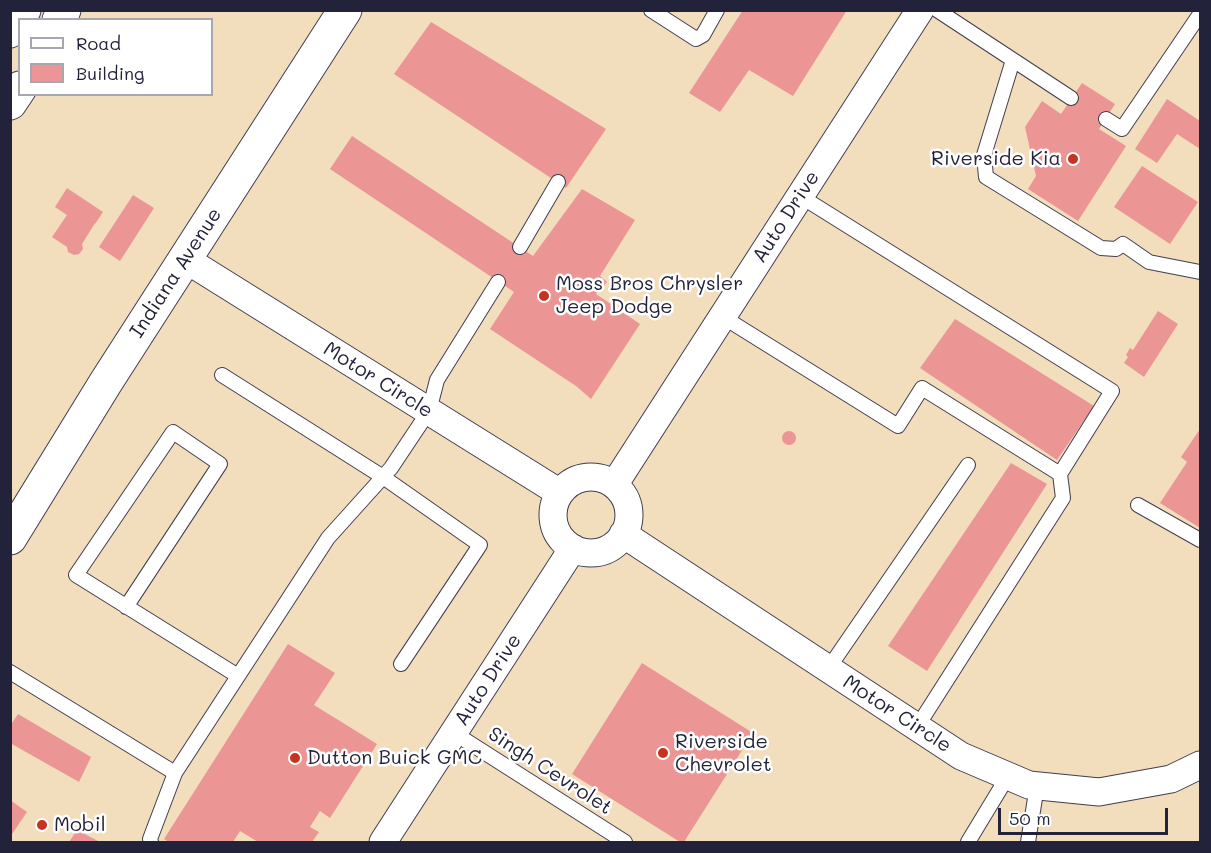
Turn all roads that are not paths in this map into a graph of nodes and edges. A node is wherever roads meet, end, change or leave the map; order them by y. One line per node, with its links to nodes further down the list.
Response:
1 (345, 10): 13 (main road, Indiana Avenue)
2 (651, 10): 3 (lane)
3 (717, 10)
4 (920, 10): 11 (street, Auto Drive)
5 (937, 10): 7 (lane)
6 (1200, 14): 9 (lane)
7 (1013, 60): 8 (lane); 14 (lane)
8 (1071, 98)
9 (1106, 118)
10 (558, 182): 12 (lane)
11 (800, 196): 16 (street, Auto Drive); 20 (lane)
12 (520, 247)
13 (191, 262): 18 (street, Motor Circle); 26 (main road, Indiana Avenue)
14 (1200, 272)
15 (498, 282): 18 (lane)
16 (723, 317): 20 (lane); 22 (street, Auto Drive)
17 (222, 375): 21 (lane)
18 (429, 411): 21 (lane); 23 (street, Motor Circle)
19 (968, 465): 31 (lane)
20 (1060, 474): 34 (lane)
21 (383, 477): 30 (lane); 33 (lane)
22 (614, 485): 23 (street); 25 (street)
23 (560, 494): 28 (street)
24 (1138, 505): 27 (lane)
25 (623, 534): 28 (street); 31 (street, Motor Circle)
26 (10, 538)
27 (1200, 540)
28 (573, 548): 35 (street, Auto Drive)
29 (126, 607): 29 (lane); 33 (lane)
30 (402, 664)
31 (828, 669): 34 (street, Motor Circle)
32 (10, 672): 37 (lane)
33 (238, 676): 37 (lane)
34 (917, 727): 38 (street, Motor Circle)
35 (454, 733): 41 (street, Auto Drive); 42 (lane, Singh Cevrolet)
36 (1200, 765): 39 (street, Motor Circle)
37 (175, 773): 40 (lane)
38 (1008, 776): 39 (street, Motor Circle); 43 (lane)
39 (1037, 786): 44 (lane)
40 (151, 843)
41 (383, 843)
42 (625, 843)
43 (968, 843)
44 (1028, 843)

